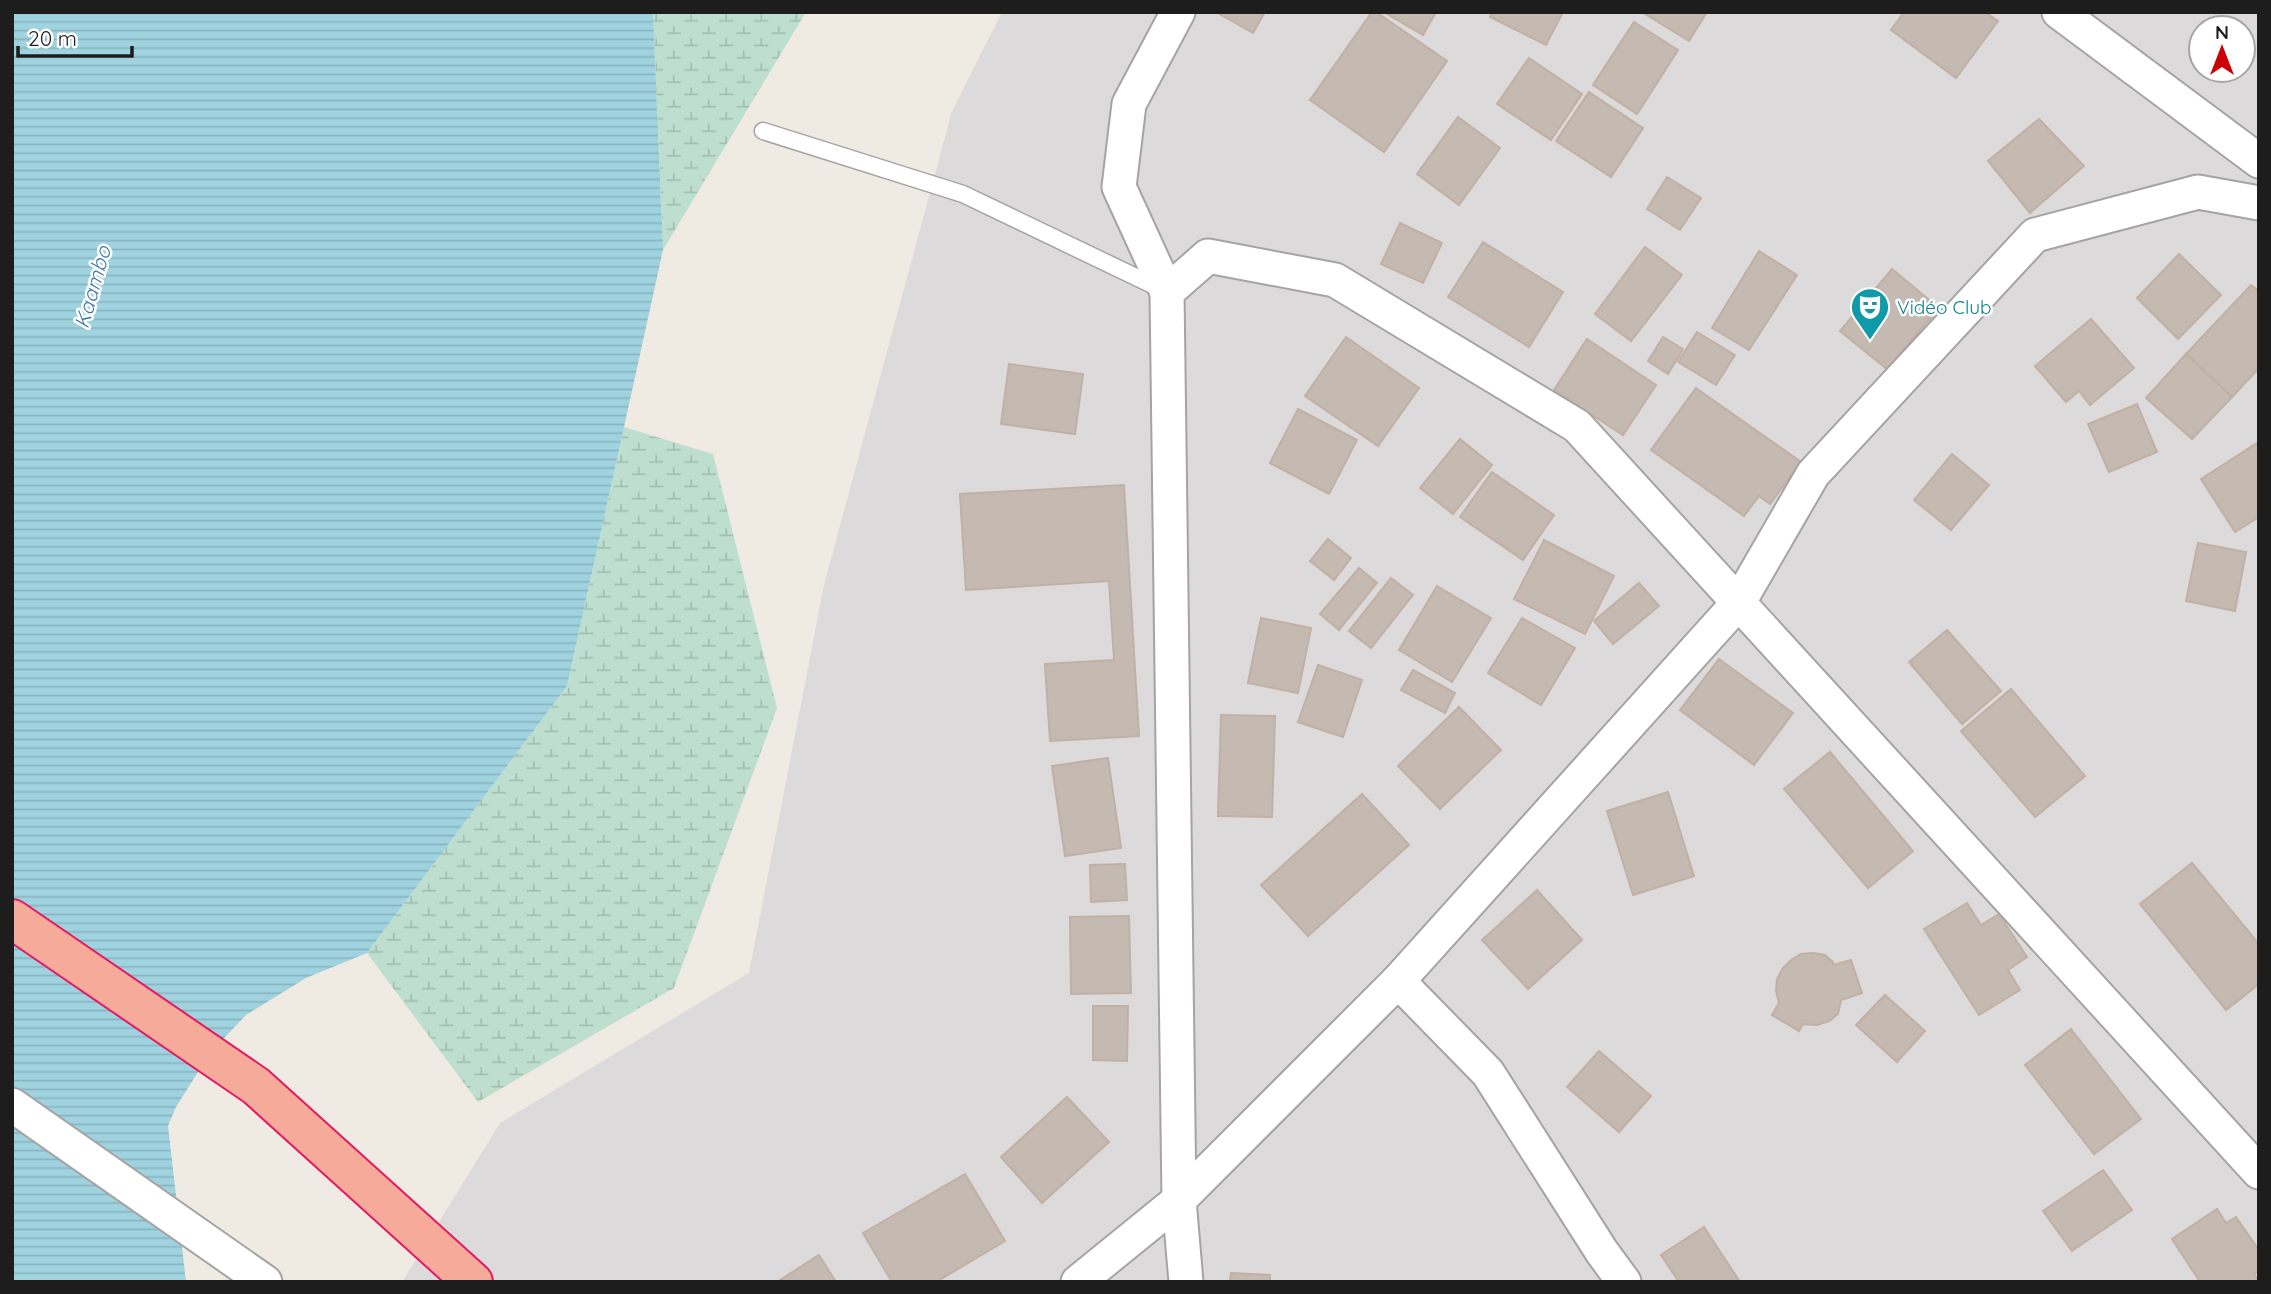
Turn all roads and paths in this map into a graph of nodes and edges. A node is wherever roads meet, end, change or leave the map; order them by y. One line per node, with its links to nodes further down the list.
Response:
1 (1178, 12): 6 (street)
2 (2059, 12): 4 (street)
3 (763, 131): 6 (lane)
4 (2259, 161)
5 (2259, 203): 7 (street)
6 (1167, 292): 7 (street); 12 (street)
7 (1739, 602): 9 (street); 11 (street)
8 (12, 919): 14 (highway)
9 (1398, 981): 12 (street); 17 (street)
10 (12, 1105): 13 (street)
11 (2259, 1172)
12 (1179, 1200): 15 (street); 16 (street)
13 (257, 1277)
14 (473, 1282)
15 (1078, 1282)
16 (1186, 1282)
17 (1624, 1282)

